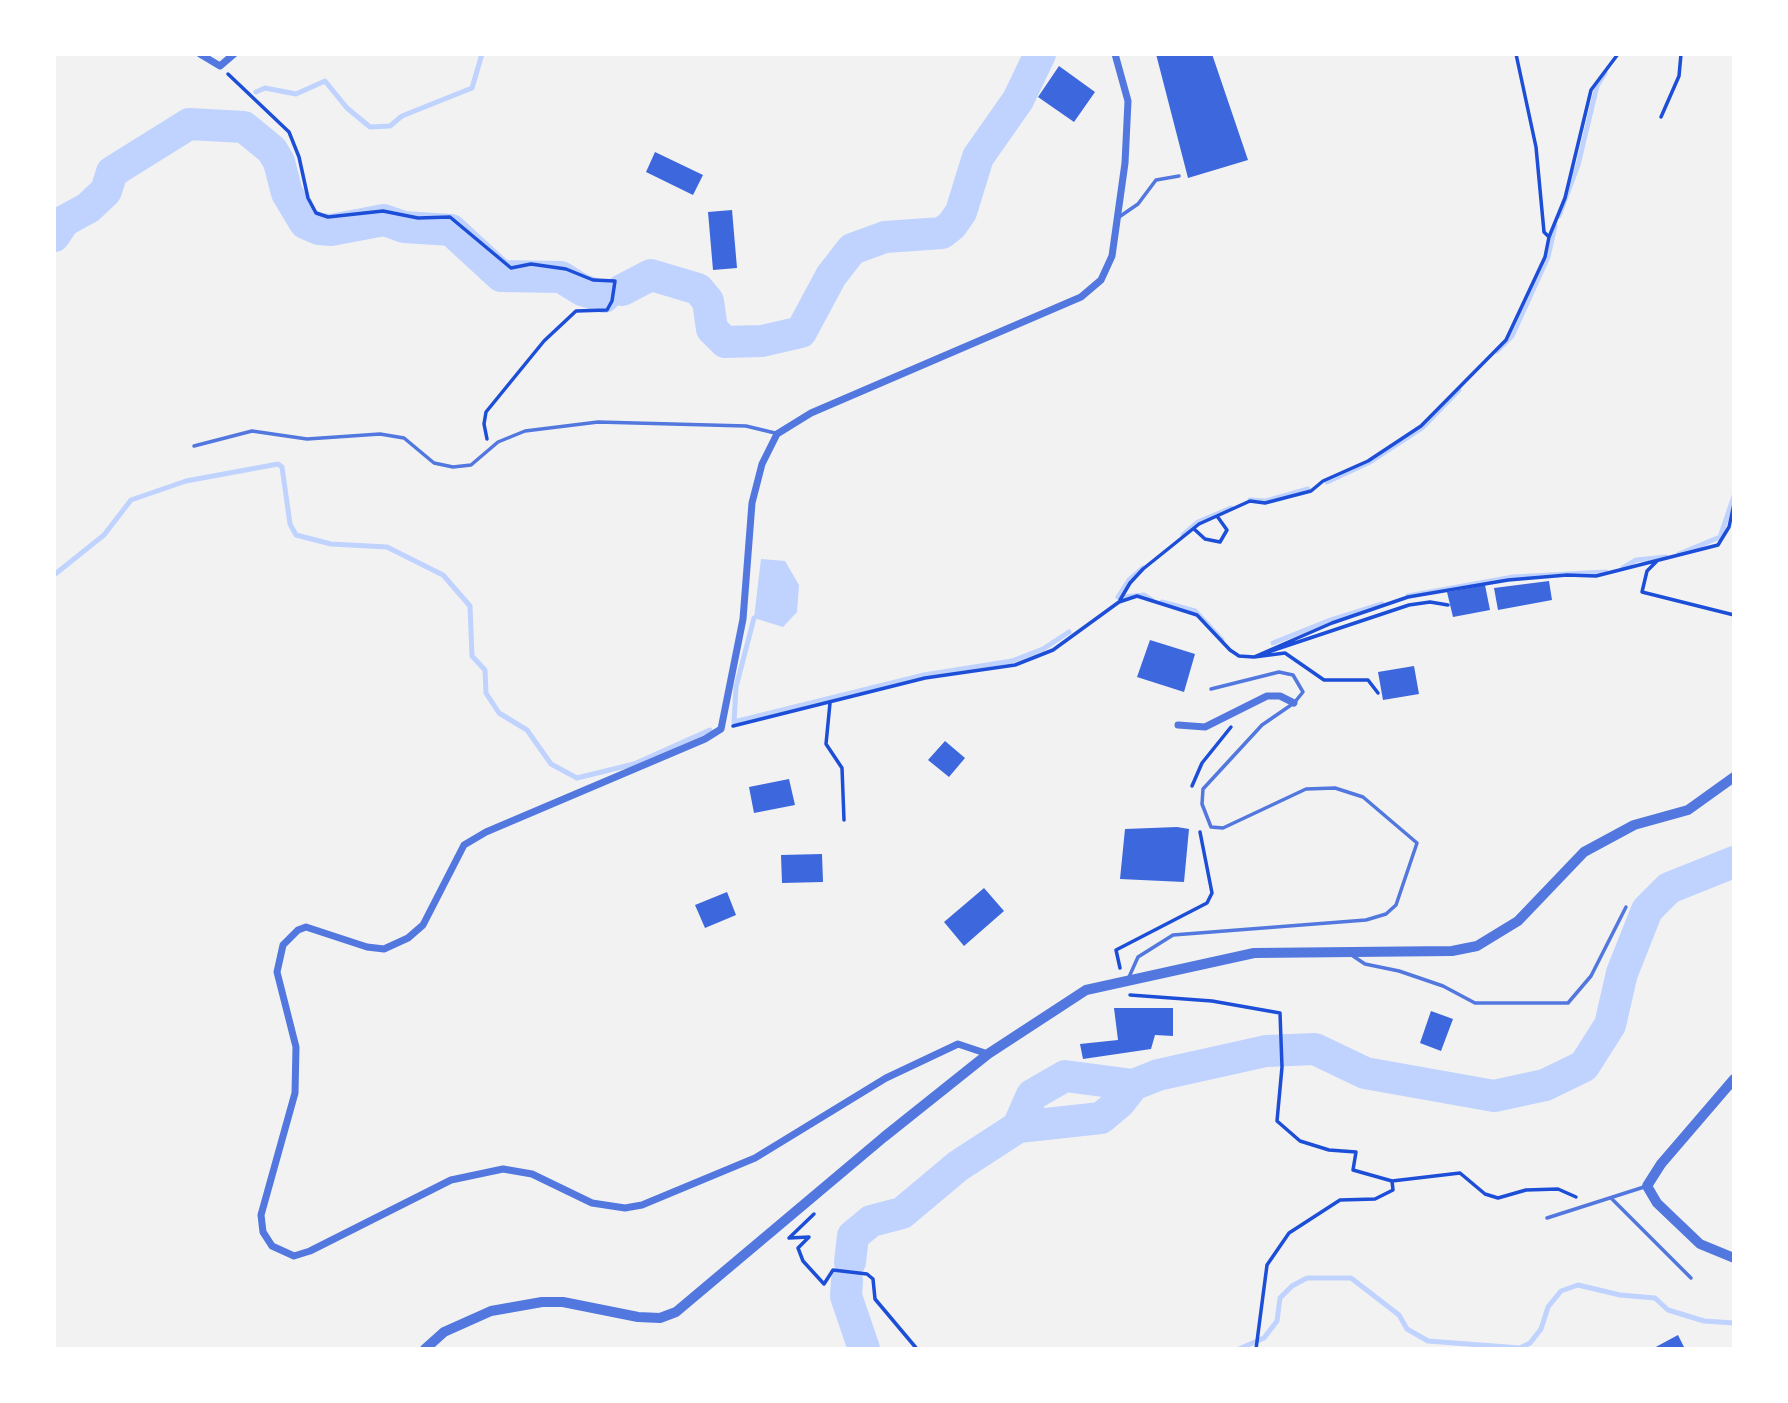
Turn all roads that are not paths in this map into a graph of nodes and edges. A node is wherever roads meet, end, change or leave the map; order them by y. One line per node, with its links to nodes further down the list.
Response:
1 (200, 54): 2 (street)
2 (234, 54)
3 (1115, 54): 5 (street)
4 (1179, 176): 5 (lane)
5 (1118, 219): 6 (street)
6 (777, 434): 7 (lane); 15 (street)
7 (194, 446)
8 (1211, 689): 9 (lane)
9 (1294, 703): 10 (street); 14 (lane)
10 (1178, 725)
11 (1734, 777): 13 (street)
12 (1626, 907): 13 (lane)
13 (1349, 953): 14 (street)
14 (1127, 982): 15 (street)
15 (988, 1054): 22 (street)
16 (1734, 1079): 17 (street)
17 (1647, 1186): 18 (lane); 20 (street)
18 (1612, 1199): 19 (lane); 21 (lane)
19 (1547, 1218)
20 (1734, 1258)
21 (1691, 1278)
22 (425, 1349)

